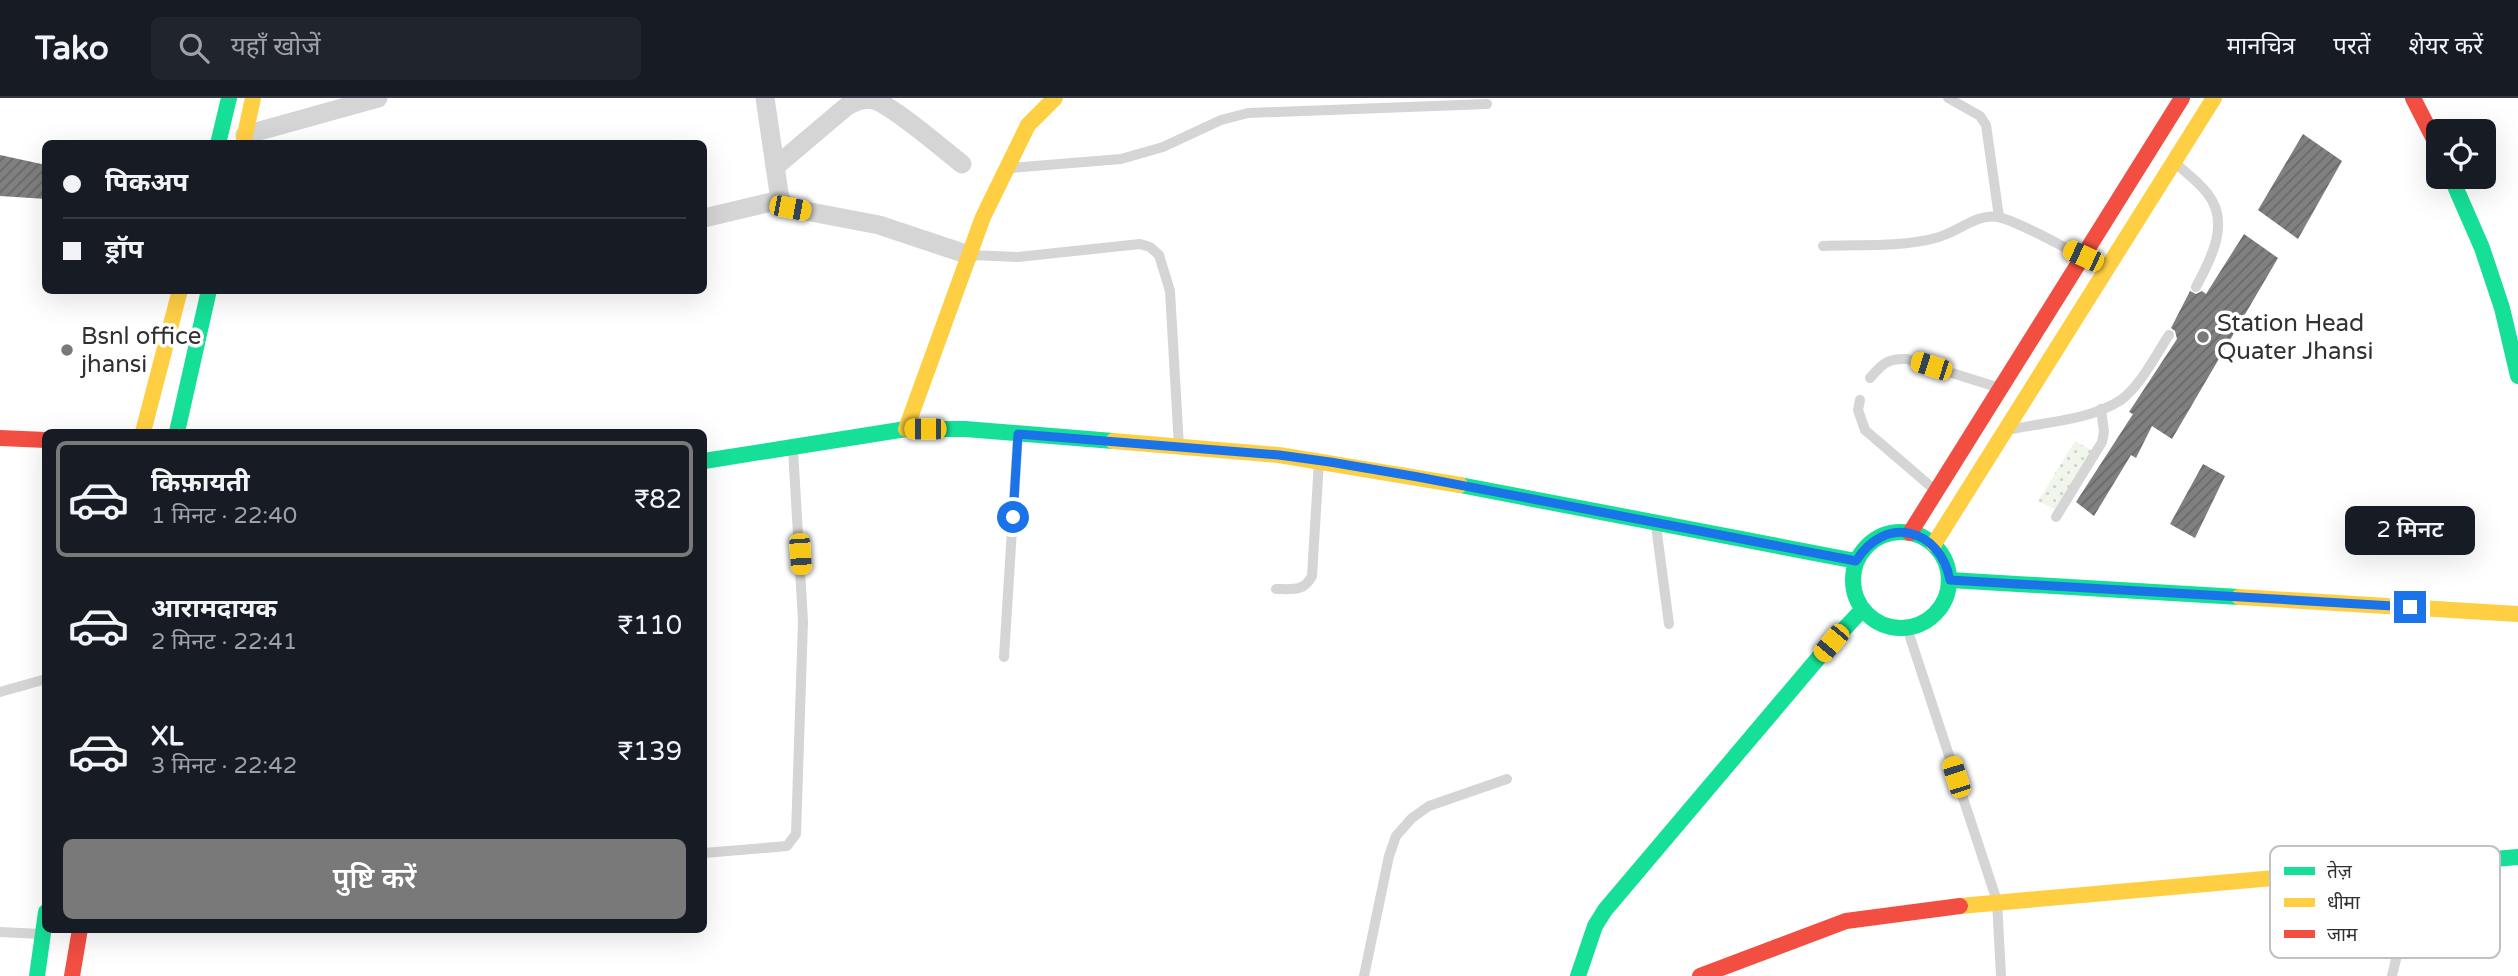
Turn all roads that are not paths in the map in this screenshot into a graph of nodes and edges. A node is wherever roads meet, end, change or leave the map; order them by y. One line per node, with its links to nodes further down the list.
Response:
1 (229, 98): 13 (street)
2 (253, 98): 12 (street)
3 (378, 98): 12 (street)
4 (765, 98): 16 (street)
5 (1055, 98): 17 (street)
6 (1948, 98): 21 (lane)
7 (2182, 98): 24 (street)
8 (2214, 98): 14 (street)
9 (2413, 98): 11 (street)
10 (1487, 103): 17 (lane)
11 (2426, 123)
12 (244, 139)
13 (219, 140)
14 (2174, 162): 25 (lane); 38 (street)
15 (962, 164): 16 (street)
16 (775, 167): 19 (street)
17 (1007, 169): 23 (street)
18 (2456, 189): 29 (street)
19 (780, 200): 20 (street); 23 (street)
20 (707, 217)
21 (1999, 218): 22 (lane); 24 (lane)
22 (1823, 246)
23 (969, 256): 37 (street); 42 (lane)
24 (2083, 256): 31 (street)
25 (2196, 287)
26 (179, 294): 35 (street)
27 (208, 294): 36 (street)
28 (2169, 335): 33 (lane)
29 (2518, 376)
30 (1870, 378): 31 (lane)
31 (2001, 388): 34 (street)
32 (1860, 400): 46 (lane)
33 (2101, 409): 38 (lane); 47 (lane)
34 (1984, 416): 38 (lane); 46 (street)
35 (144, 429)
36 (178, 429)
37 (906, 429): 39 (street); 43 (street)
38 (2006, 430): 50 (street)
39 (1018, 434): 42 (street); 58 (lane)
40 (0, 438): 41 (street)
41 (42, 440)
42 (1179, 447): 44 (street)
43 (793, 448): 45 (street); 62 (lane)
44 (1319, 460): 48 (street); 53 (lane)
45 (707, 461)
46 (1936, 492): 49 (street)
47 (2056, 517)
48 (1656, 522): 51 (street); 56 (lane)
49 (1910, 533): 50 (street); 51 (street)
50 (1934, 544): 52 (street)
51 (1856, 561): 54 (street)
52 (1950, 580): 55 (street); 57 (street)
53 (1276, 589)
54 (1862, 610): 57 (street); 75 (street)
55 (2518, 614)
56 (1669, 624)
57 (1906, 628): 66 (lane)
58 (1004, 657)
59 (42, 680): 60 (lane)
60 (0, 692)
61 (1507, 779): 74 (lane)
62 (707, 853)
63 (2518, 857): 64 (street)
64 (2500, 858)
65 (2270, 878): 66 (street)
66 (1997, 901): 76 (street); 77 (lane)
67 (42, 930): 70 (street)
68 (0, 932): 70 (lane)
69 (79, 933): 73 (street)
70 (41, 934): 72 (street)
71 (2396, 958): 78 (lane)
72 (37, 976)
73 (72, 976)
74 (1364, 976)
75 (1578, 976)
76 (1700, 976)
77 (2001, 976)
78 (2392, 976)

